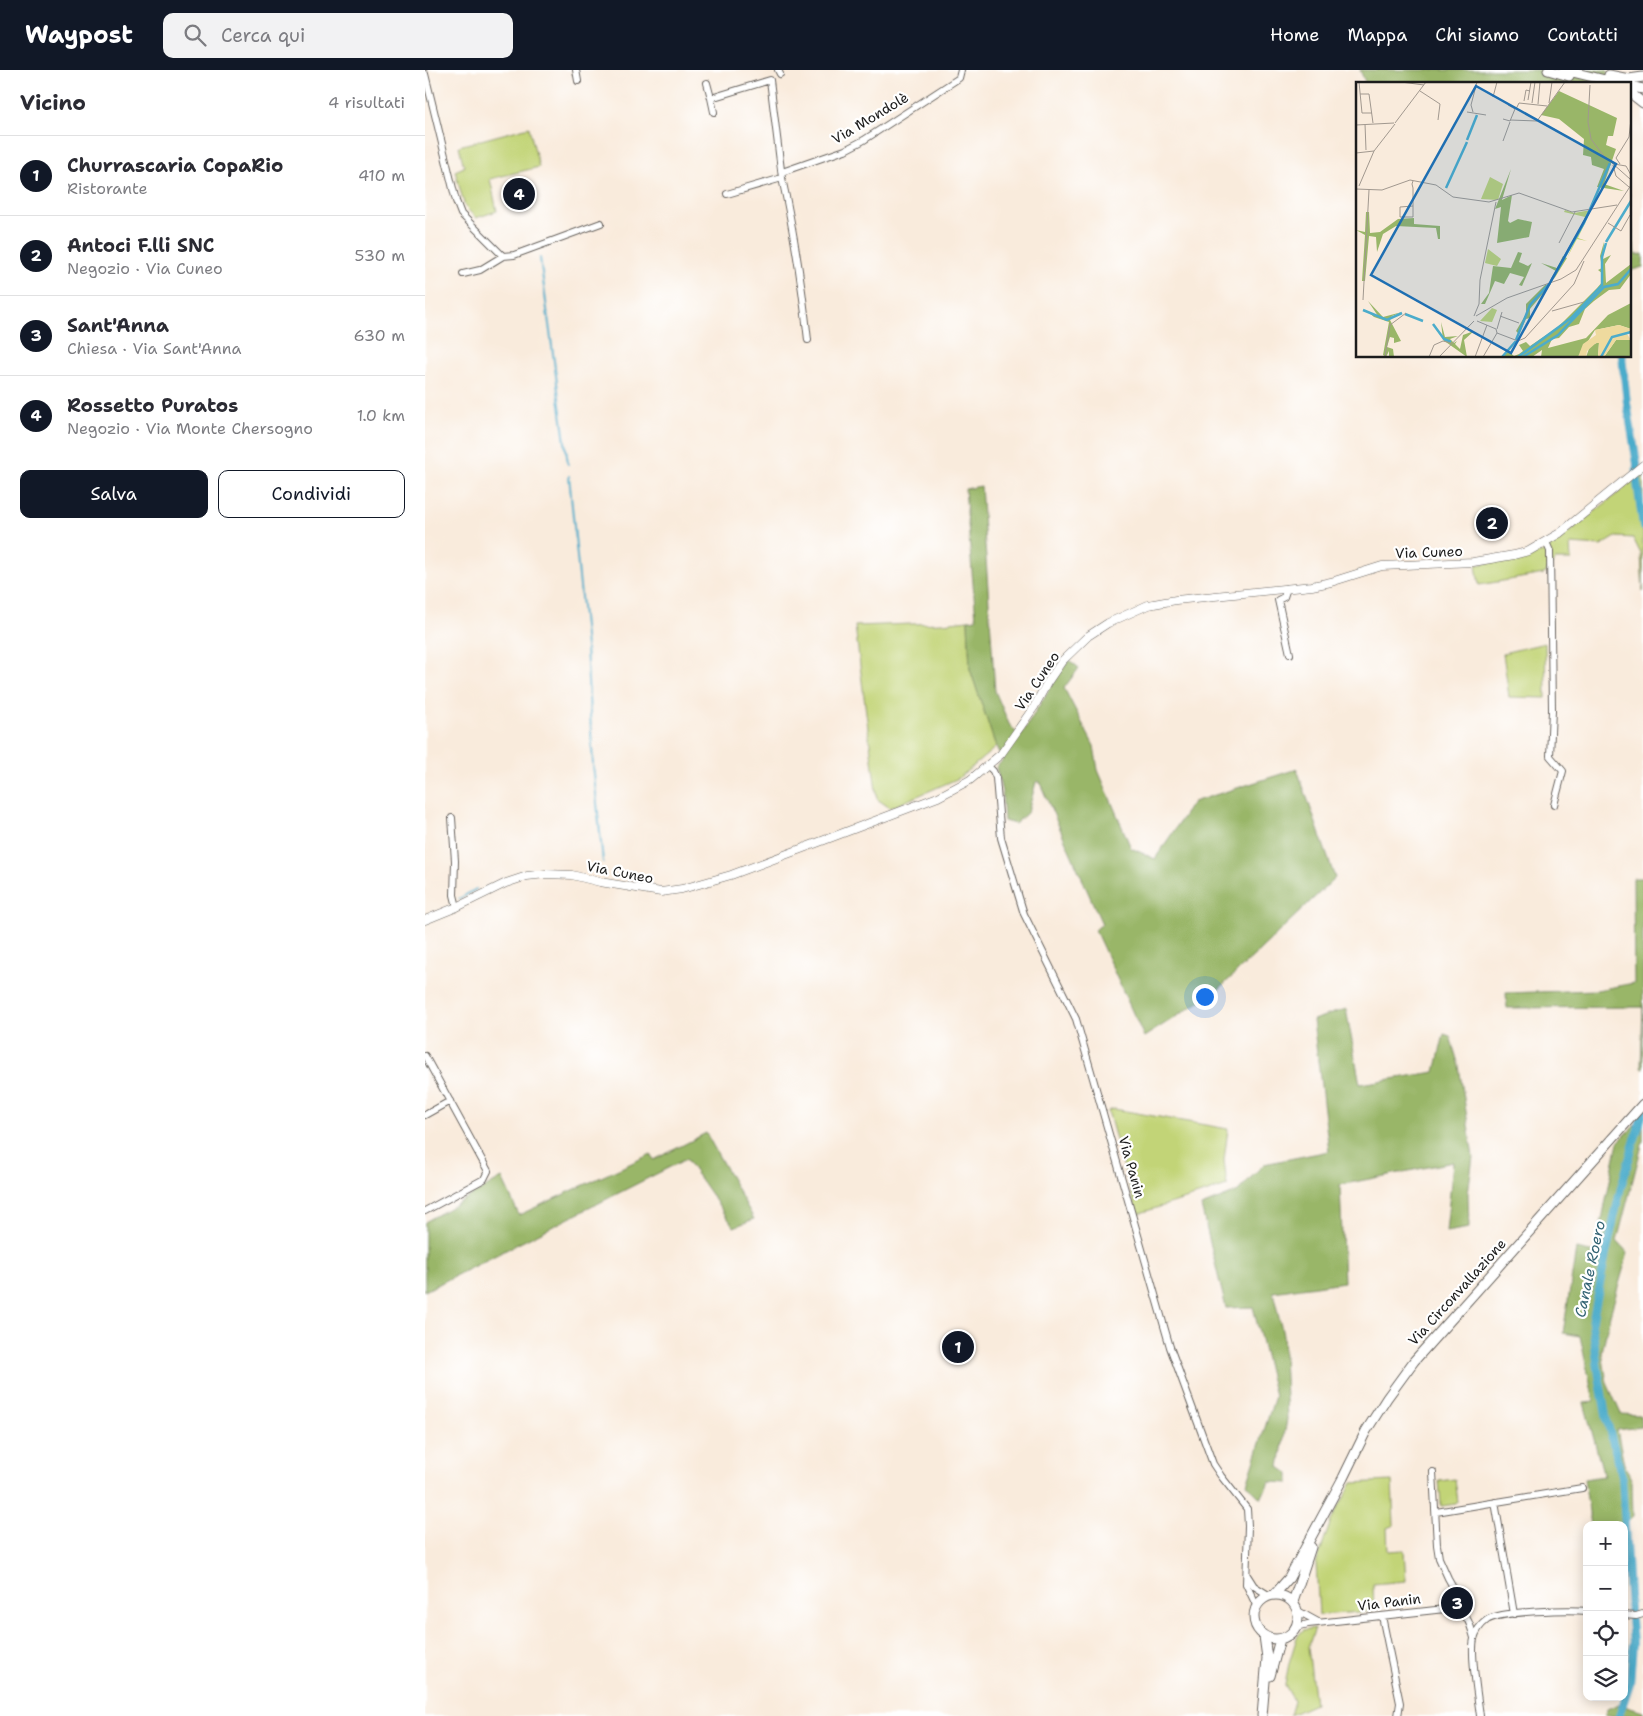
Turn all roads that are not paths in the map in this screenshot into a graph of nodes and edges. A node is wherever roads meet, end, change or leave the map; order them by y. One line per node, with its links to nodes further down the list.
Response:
1 (576, 70): 8 (street)
2 (961, 70): 16 (street, Via Mondolè)
3 (1548, 70): 10 (main road)
4 (1563, 70): 11 (main road)
5 (1590, 70): 7 (main road)
6 (425, 74): 19 (street)
7 (1643, 77)
8 (579, 81)
9 (707, 82): 13 (street)
10 (1593, 82)
11 (1614, 82)
12 (1631, 94): 14 (main road)
13 (711, 98): 15 (street); 16 (street)
14 (1643, 104)
15 (714, 112)
16 (782, 175): 17 (street, Via Mondolè); 21 (street)
17 (727, 194)
18 (601, 224): 19 (street)
19 (503, 256): 20 (street)
20 (463, 274)
21 (808, 340)
22 (1643, 465): 23 (street, Via Cuneo)
23 (1546, 542): 24 (street, Via Cuneo); 29 (street)
24 (1287, 588): 25 (street, Via Cuneo); 26 (street)
25 (1268, 590): 26 (street); 28 (street, Via Cuneo)
26 (1278, 600): 27 (street)
27 (1290, 654)
28 (988, 766): 31 (street, Via Cuneo); 43 (street, Via Panin)
29 (1554, 805)
30 (452, 818): 31 (street)
31 (457, 907): 32 (street, Via Cuneo)
32 (425, 920)
33 (425, 1056): 34 (street)
34 (450, 1101): 36 (street); 37 (street)
35 (1643, 1104): 42 (main road, Via Circonvallazione)
36 (425, 1115)
37 (425, 1211)
38 (1433, 1472): 41 (street)
39 (1582, 1488): 40 (street)
40 (1495, 1502): 41 (street); 50 (street)
41 (1436, 1512): 49 (street)
42 (1321, 1520): 44 (main road, Via Circonvallazione); 45 (main road, Via Circonvallazione)
43 (1247, 1574): 44 (street); 46 (street, Via Panin)
44 (1272, 1595): 45 (main road); 46 (main road)
45 (1293, 1602): 48 (main road)
46 (1257, 1607): 56 (main road)
47 (1583, 1611): 50 (street)
48 (1298, 1612): 54 (street); 55 (main road)
49 (1465, 1614): 53 (street, Via Panin); 57 (street)
50 (1514, 1614): 57 (street)
51 (1643, 1614): 52 (street)
52 (1628, 1615)
53 (1382, 1616): 54 (street, Via Panin); 61 (street)
54 (1319, 1623): 55 (street, Via Panin)
55 (1297, 1627): 58 (main road)
56 (1264, 1636): 58 (main road); 59 (main road)
57 (1474, 1638): 62 (street)
58 (1280, 1639): 59 (main road)
59 (1265, 1695): 60 (main road)
60 (1262, 1716)
61 (1398, 1716)
62 (1480, 1716)

